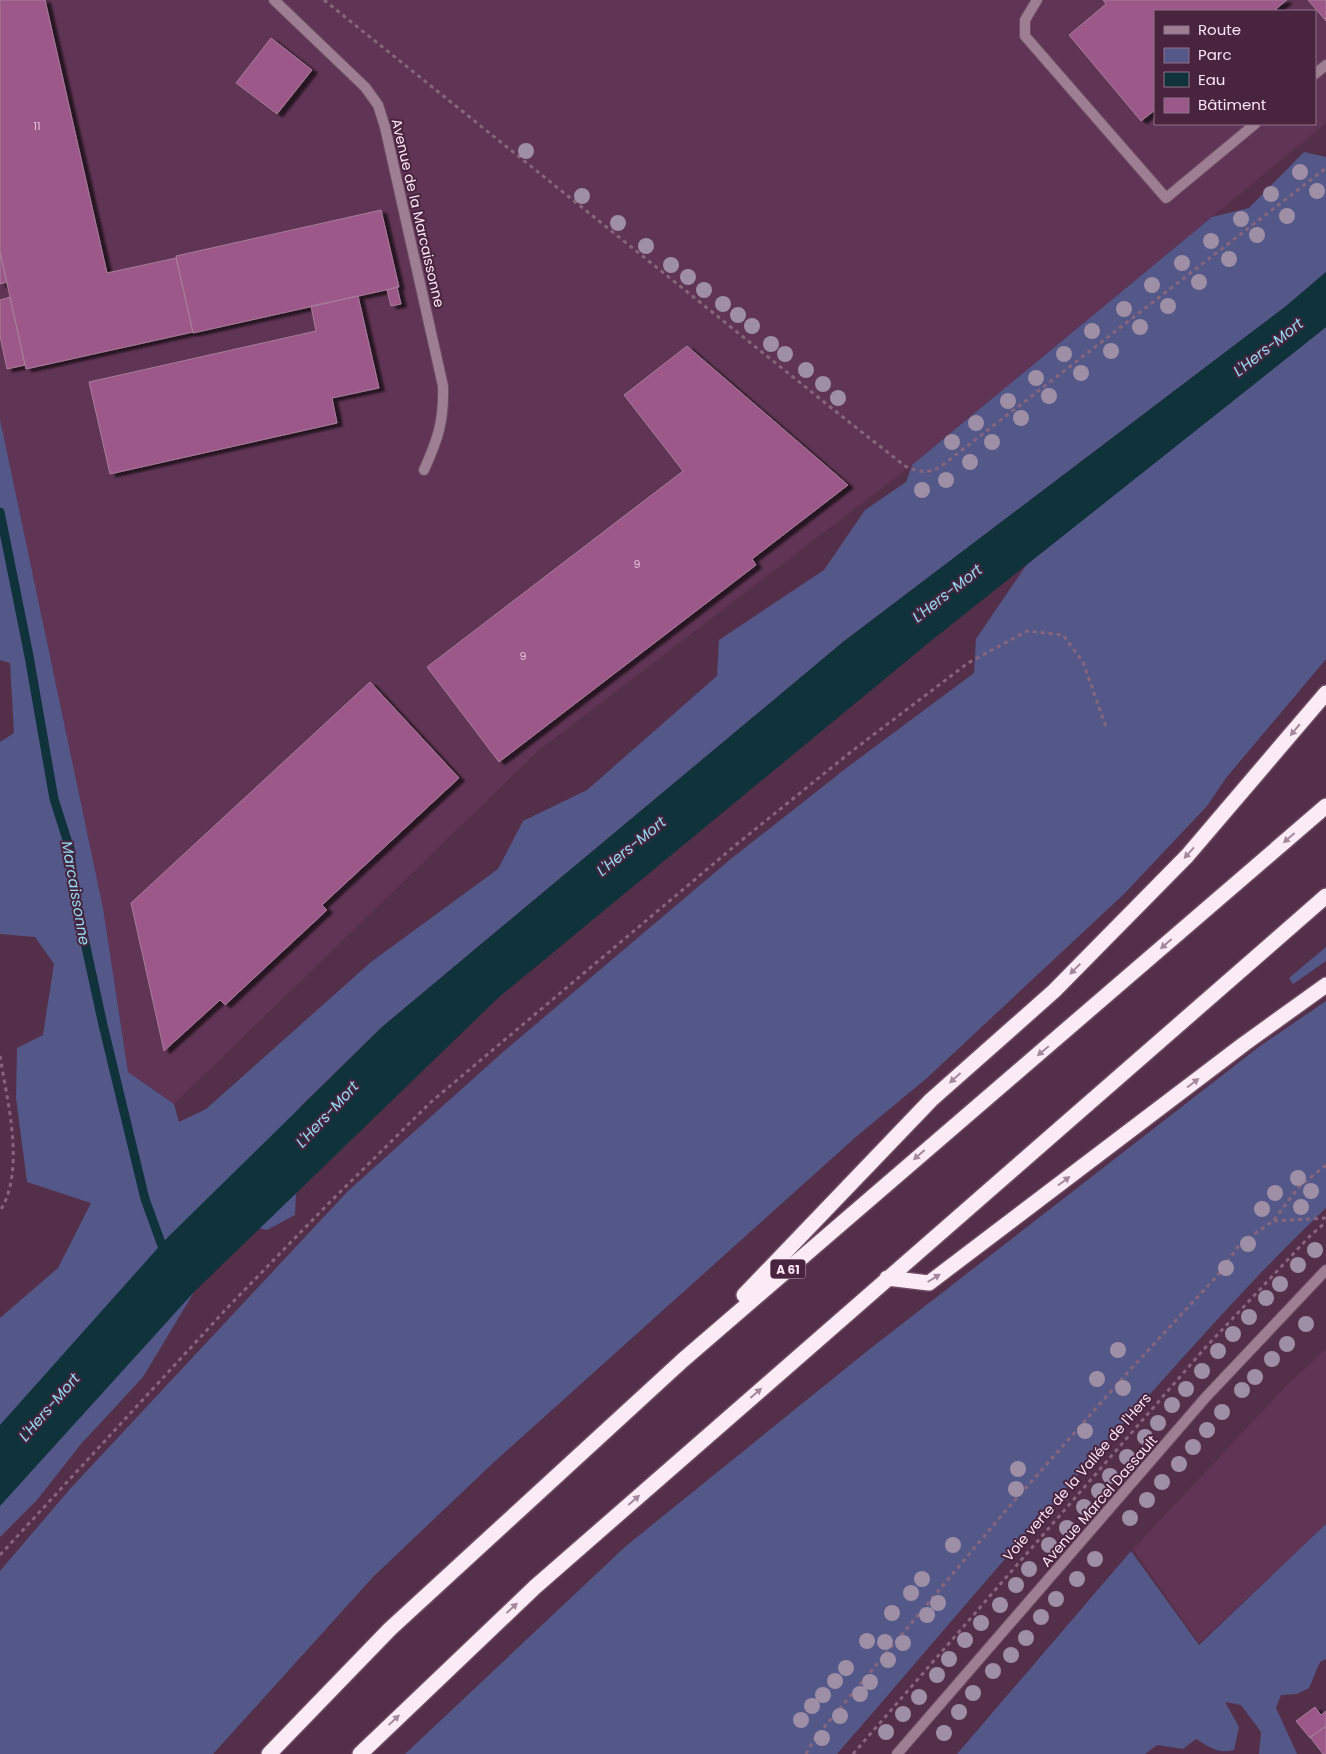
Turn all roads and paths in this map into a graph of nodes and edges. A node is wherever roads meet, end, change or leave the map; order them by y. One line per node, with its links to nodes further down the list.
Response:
1 (274, 0): 8 (street, Avenue de la Marcaissonne)
2 (324, 0): 7 (path)
3 (1037, 0): 6 (street)
4 (1326, 65): 5 (street)
5 (1316, 73)
6 (1254, 125)
7 (1326, 168)
8 (424, 470)
9 (1326, 693): 22 (highway, one-way to 22)
10 (1107, 730): 23 (path)
11 (1326, 806): 22 (highway, A 61, one-way to 22)
12 (1326, 896): 21 (highway)
13 (1326, 985): 21 (highway, one-way to 13)
14 (0, 1056): 16 (path)
15 (1326, 1165): 18 (path)
16 (0, 1211)
17 (1326, 1218): 18 (path)
18 (1274, 1220): 26 (path)
19 (1326, 1222): 27 (path, Voie verte de la Vallée de l'Hers)
20 (1326, 1270): 28 (street, Avenue Marcel Dassault)
21 (887, 1278): 25 (highway, one-way to 21)
22 (682, 1360): 24 (highway, A 61)
23 (0, 1555)
24 (269, 1754)
25 (360, 1754)
26 (806, 1754)
27 (853, 1754)
28 (897, 1754)

